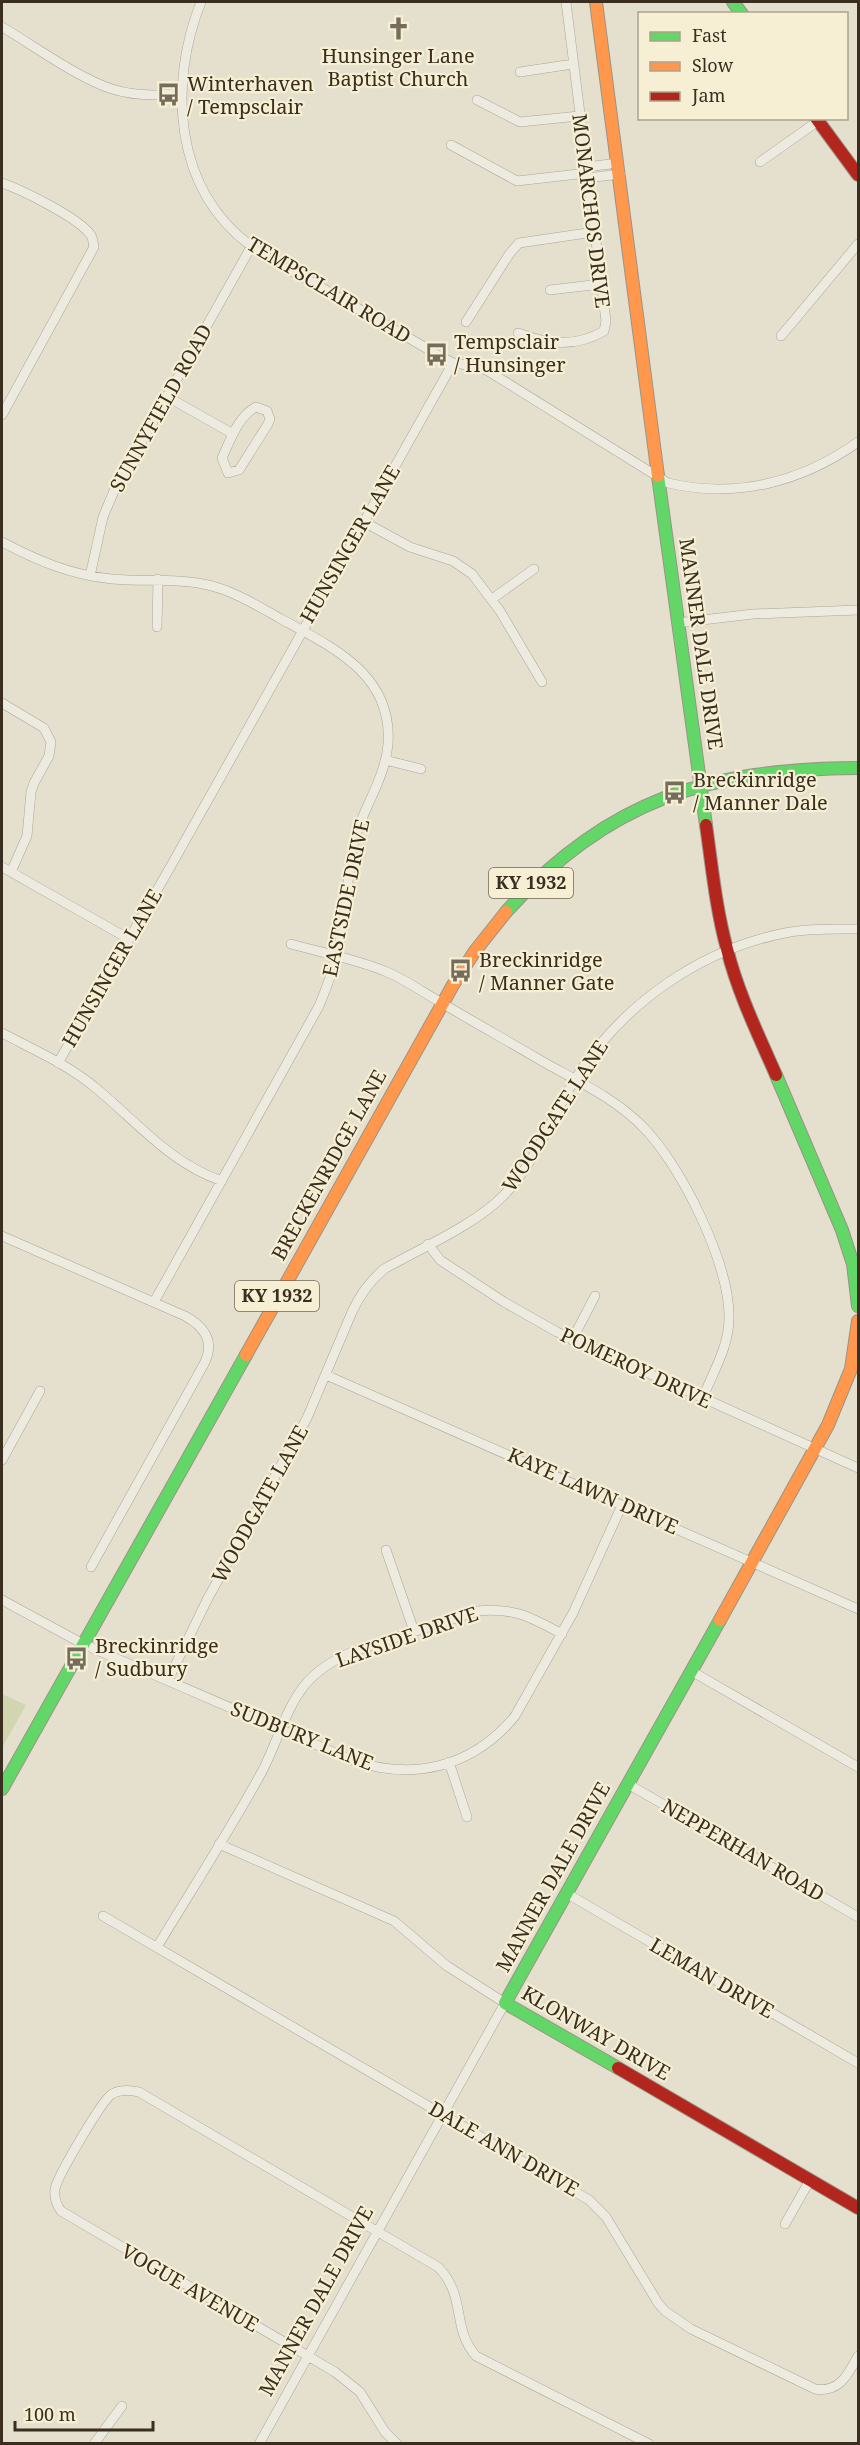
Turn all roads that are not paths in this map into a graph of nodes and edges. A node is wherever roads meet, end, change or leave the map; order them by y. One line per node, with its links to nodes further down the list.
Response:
1 (201, 2): 7 (street, TEMPSCLAIR ROAD)
2 (566, 2): 5 (street, MONARCHOS DRIVE)
3 (596, 2): 13 (street, MANNER DALE DRIVE)
4 (2, 27): 7 (street)
5 (573, 64): 6 (street); 9 (street, MONARCHOS DRIVE)
6 (520, 72)
7 (182, 93): 19 (street, TEMPSCLAIR ROAD)
8 (477, 100): 9 (street)
9 (579, 116): 14 (street, MONARCHOS DRIVE)
10 (817, 120): 12 (street); 15 (street)
11 (451, 145): 14 (street)
12 (760, 162)
13 (619, 168): 14 (street); 30 (street, MANNER DALE DRIVE)
14 (587, 173): 17 (street, MONARCHOS DRIVE)
15 (858, 175)
16 (2, 183): 27 (street)
17 (594, 232): 20 (street, MONARCHOS DRIVE); 22 (street)
18 (858, 244): 24 (street)
19 (251, 247): 25 (street, TEMPSCLAIR ROAD); 26 (street, SUNNYFIELD ROAD)
20 (601, 284): 21 (street); 23 (street, MONARCHOS DRIVE)
21 (550, 290)
22 (466, 322)
23 (518, 333)
24 (781, 336)
25 (453, 363): 30 (street); 31 (street, HUNSINGER LANE)
26 (166, 396): 28 (street); 34 (street, SUNNYFIELD ROAD)
27 (2, 415)
28 (233, 434): 28 (street)
29 (858, 442): 30 (street)
30 (658, 476): 38 (street, MANNER DALE DRIVE)
31 (364, 522): 36 (street); 40 (street, HUNSINGER LANE)
32 (2, 542): 34 (street, EASTSIDE DRIVE)
33 (534, 569): 36 (street)
34 (90, 576): 35 (street, EASTSIDE DRIVE)
35 (158, 579): 39 (street); 40 (street, EASTSIDE DRIVE)
36 (492, 599): 41 (street)
37 (858, 609): 38 (street)
38 (677, 622): 46 (street, MANNER DALE DRIVE)
39 (157, 627)
40 (302, 630): 43 (street, EASTSIDE DRIVE); 49 (street, HUNSINGER LANE)
41 (542, 682)
42 (2, 704): 47 (street)
43 (385, 760): 45 (street); 52 (street, EASTSIDE DRIVE)
44 (858, 768): 46 (street, BRECKENRIDGE LANE / KY 1932)
45 (422, 769)
46 (702, 784): 51 (street, MANNER DALE DRIVE); 53 (street, BRECKENRIDGE LANE / KY 1932)
47 (6, 869): 49 (street)
48 (858, 929): 51 (street, WOODGATE LANE)
49 (129, 939): 55 (street, HUNSINGER LANE)
50 (291, 944): 52 (street)
51 (727, 950): 56 (street, WOODGATE LANE); 62 (street, MANNER DALE DRIVE)
52 (336, 956): 53 (street); 57 (street, EASTSIDE DRIVE)
53 (442, 1004): 56 (street); 80 (street, BRECKENRIDGE LANE / KY 1932)
54 (2, 1033): 55 (street, HUNSINGER LANE)
55 (58, 1063): 57 (street)
56 (575, 1080): 59 (street, WOODGATE LANE); 68 (street)
57 (222, 1181): 61 (street, EASTSIDE DRIVE)
58 (2, 1236): 61 (street)
59 (428, 1244): 65 (street, POMEROY DRIVE); 66 (street, WOODGATE LANE)
60 (595, 1296): 65 (street)
61 (154, 1302): 75 (street)
62 (858, 1306)
63 (858, 1322): 64 (street, MANNER DALE DRIVE)
64 (858, 1333): 69 (street, MANNER DALE DRIVE)
65 (572, 1340): 68 (street, POMEROY DRIVE)
66 (326, 1375): 72 (street, KAYE LAWN DRIVE); 82 (street, WOODGATE LANE)
67 (40, 1391): 70 (street)
68 (702, 1400): 69 (street, POMEROY DRIVE)
69 (815, 1449): 71 (street, POMEROY DRIVE); 74 (street, MANNER DALE DRIVE)
70 (2, 1460)
71 (858, 1468)
72 (622, 1505): 74 (street, KAYE LAWN DRIVE); 79 (street, SUDBURY LANE)
73 (386, 1550): 78 (street)
74 (752, 1561): 77 (street, KAYE LAWN DRIVE); 81 (street, MANNER DALE DRIVE)
75 (91, 1567)
76 (2, 1600): 80 (street, SUDBURY LANE)
77 (858, 1609)
78 (414, 1631): 79 (street, LAYSIDE DRIVE); 83 (street, LAYSIDE DRIVE)
79 (562, 1634): 84 (street, SUDBURY LANE)
80 (83, 1644): 82 (street, SUDBURY LANE); 87 (street, BRECKENRIDGE LANE / KY 1932)
81 (693, 1672): 85 (street); 86 (street, MANNER DALE DRIVE)
82 (168, 1680): 83 (street, SUDBURY LANE)
83 (281, 1730): 84 (street, SUDBURY LANE); 89 (street, LAYSIDE DRIVE)
84 (449, 1762): 88 (street)
85 (858, 1767)
86 (628, 1784): 90 (street, MANNER DALE DRIVE); 92 (street, NEPPERHAN ROAD)
87 (2, 1789)
88 (467, 1816)
89 (219, 1844): 93 (street, LAYSIDE DRIVE); 94 (street, KLONWAY DRIVE)
90 (566, 1893): 94 (street, MANNER DALE DRIVE); 95 (street, LEMAN DRIVE)
91 (103, 1916): 93 (street, DALE ANN DRIVE)
92 (858, 1917)
93 (157, 1947): 96 (street, DALE ANN DRIVE)
94 (505, 2003): 96 (street, MANNER DALE DRIVE); 97 (street, KLONWAY DRIVE)
95 (858, 2063)
96 (443, 2113): 100 (street, MANNER DALE DRIVE); 101 (street, DALE ANN DRIVE)
97 (810, 2180): 98 (street, KLONWAY DRIVE); 99 (street)
98 (858, 2208)
99 (785, 2224)
100 (378, 2231): 102 (street, MANNER DALE DRIVE); 102 (street, VOGUE AVENUE); 107 (street)
101 (858, 2356)
102 (308, 2357): 105 (street, MANNER DALE DRIVE); 106 (street, VOGUE AVENUE)
103 (122, 2406): 104 (street)
104 (94, 2444)
105 (258, 2444)
106 (396, 2444)
107 (649, 2444)

